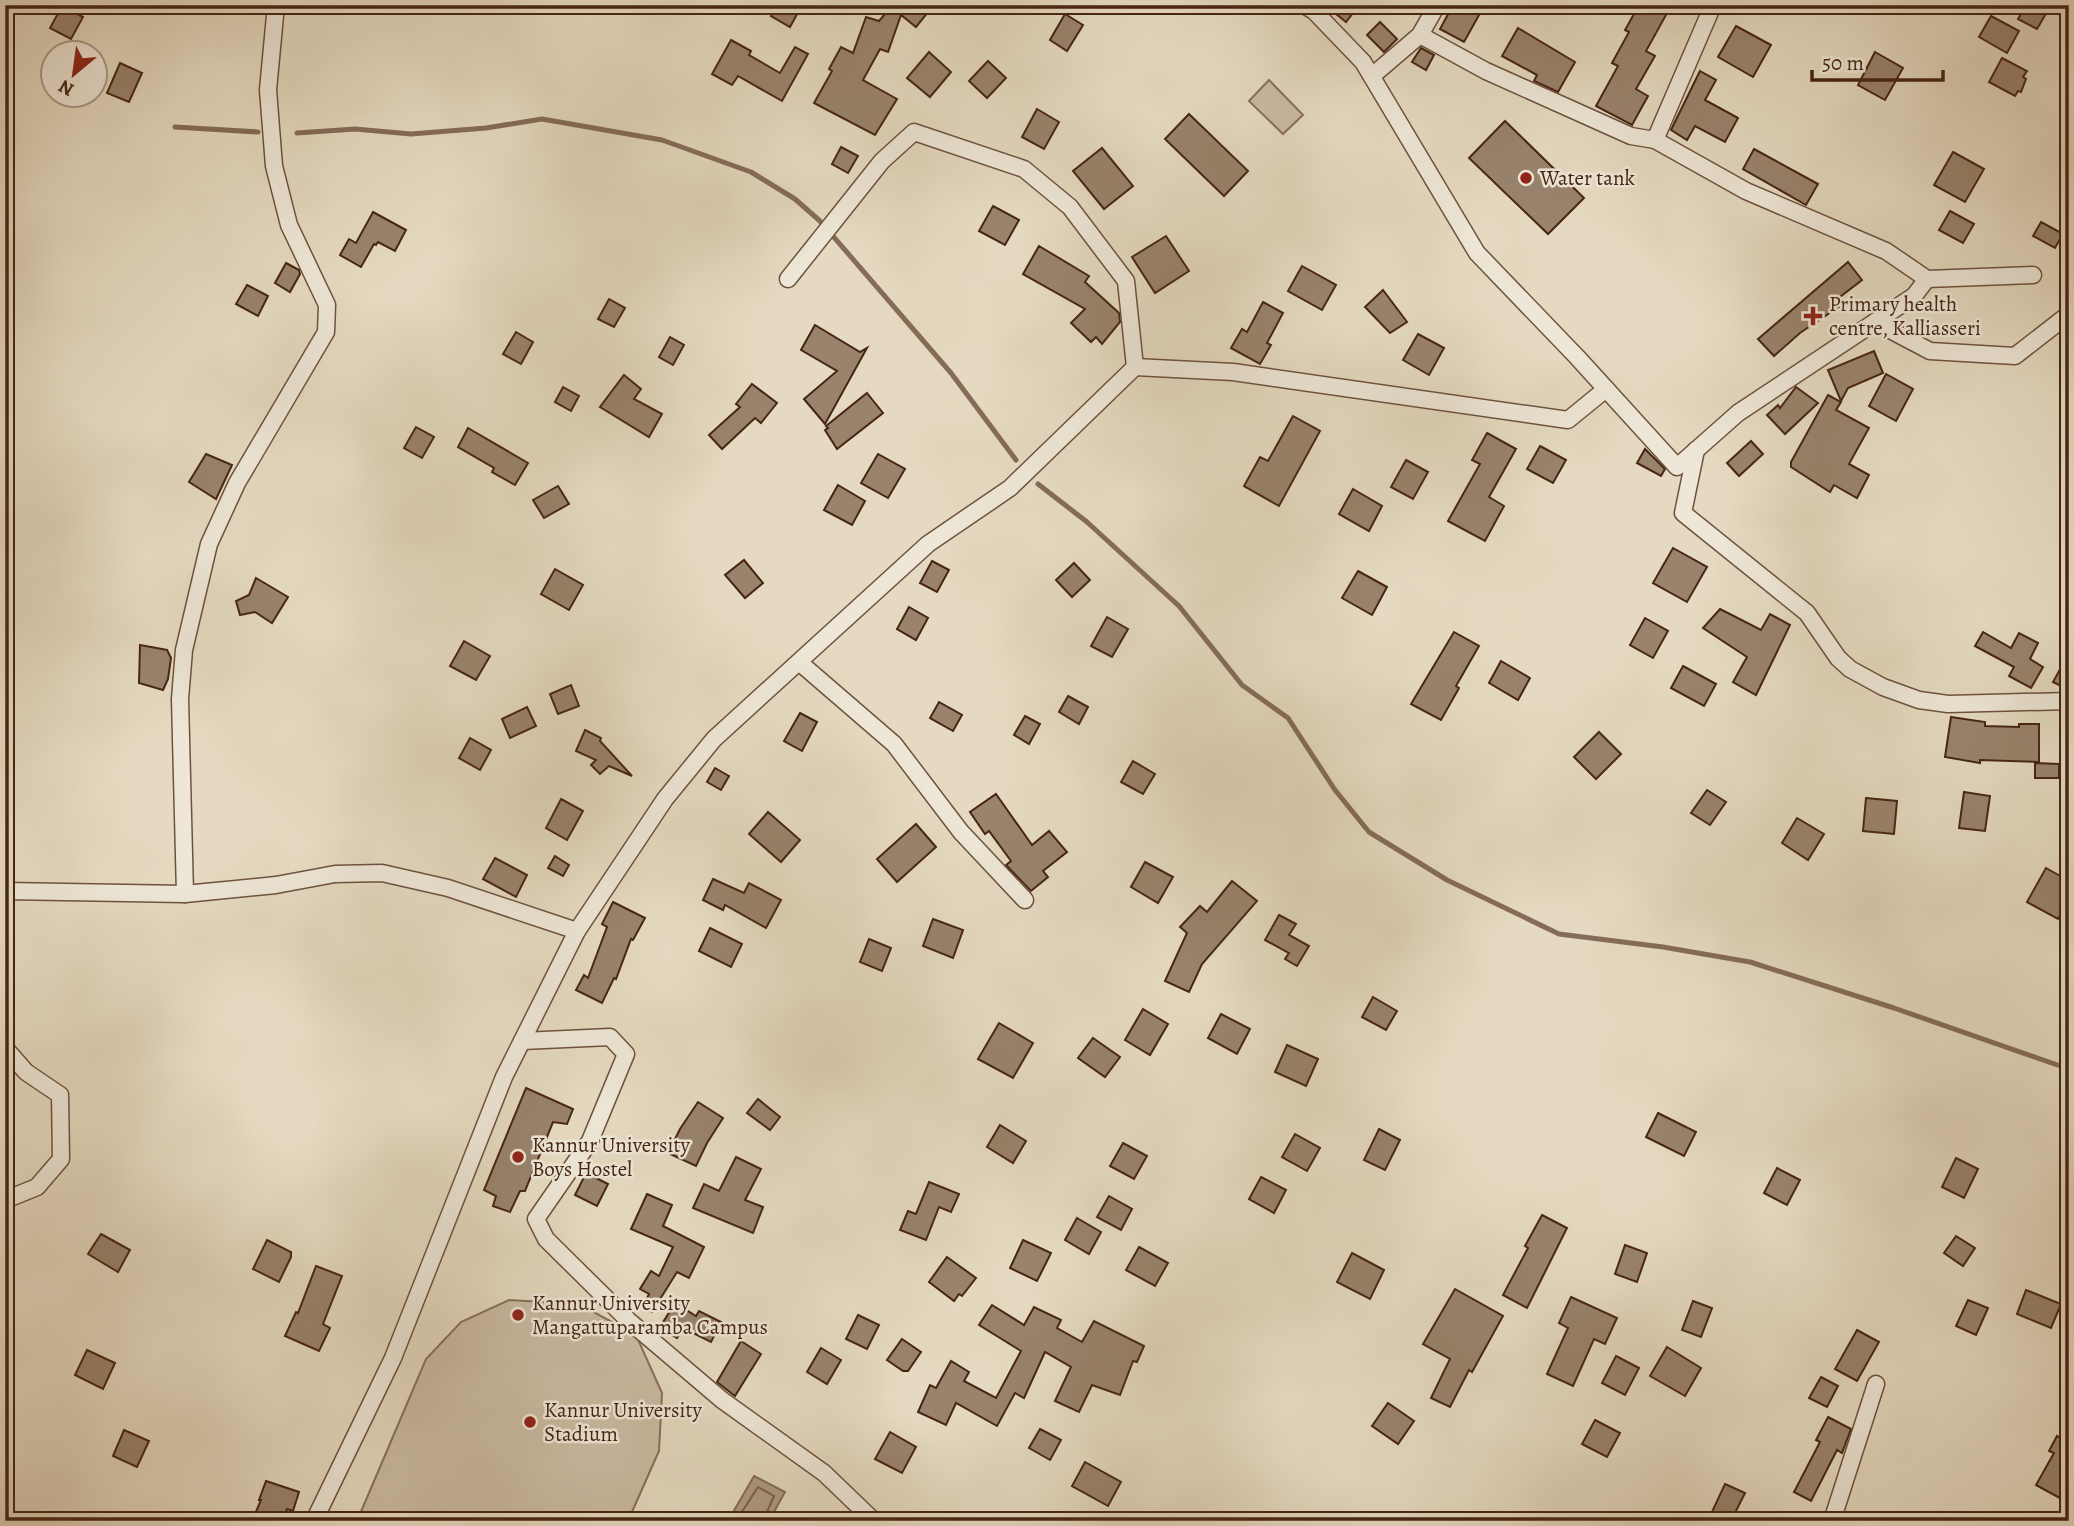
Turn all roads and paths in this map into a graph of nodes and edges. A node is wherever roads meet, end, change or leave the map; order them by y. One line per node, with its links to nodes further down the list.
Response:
1 (276, 5): 19 (street)
2 (1304, 5): 6 (street)
3 (1437, 5): 5 (street)
4 (1713, 5): 7 (street)
5 (1420, 35): 6 (street); 7 (street)
6 (1372, 76): 14 (street)
7 (1655, 140): 10 (street)
8 (2033, 275): 10 (street)
9 (788, 279): 13 (street)
10 (1927, 279): 12 (street)
11 (2069, 314): 12 (street)
12 (1875, 322): 15 (street)
13 (1135, 367): 14 (street); 16 (street)
14 (1606, 388): 15 (street)
15 (1696, 450): 17 (street)
16 (799, 662): 20 (street); 21 (street)
17 (2069, 701)
18 (5, 891): 19 (street)
19 (185, 894): 21 (street)
20 (1025, 900)
21 (577, 931): 22 (street)
22 (522, 1041): 26 (street); 27 (street)
23 (5, 1048): 24 (street)
24 (5, 1200)
25 (1876, 1384): 28 (street)
26 (314, 1521)
27 (874, 1521)
28 (1832, 1521)

